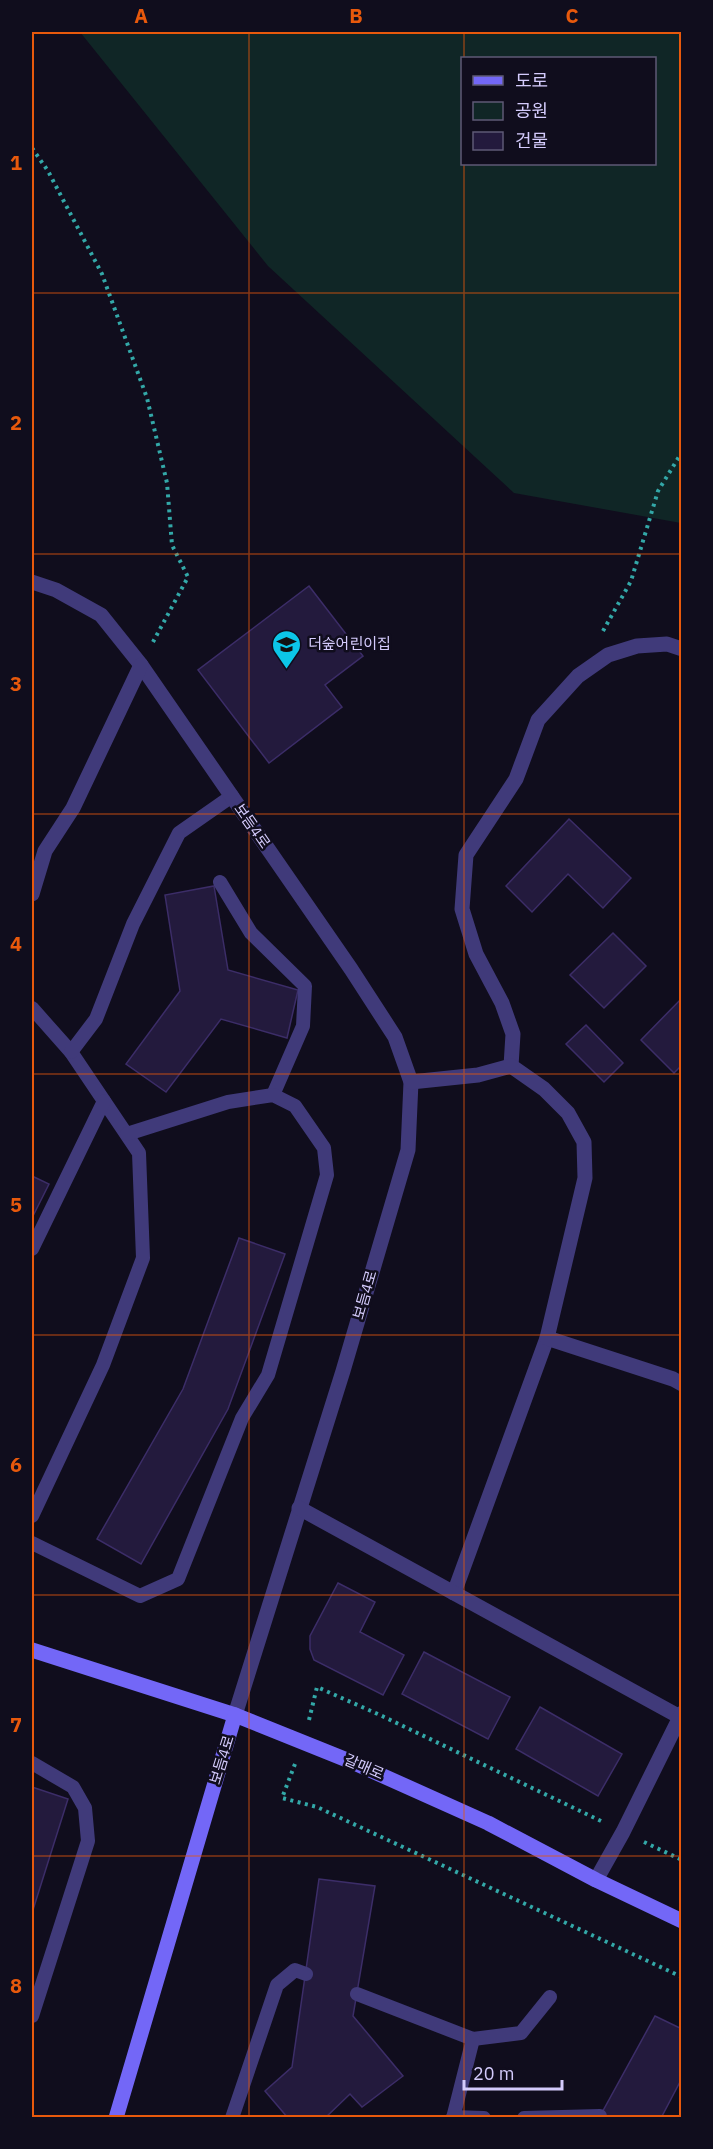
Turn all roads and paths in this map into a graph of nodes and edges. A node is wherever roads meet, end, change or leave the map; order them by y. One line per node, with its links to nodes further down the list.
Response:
1 (32, 148): 6 (path)
2 (681, 452): 4 (path)
3 (32, 582): 6 (street, 보듬4로)
4 (599, 638)
5 (681, 649): 12 (street)
6 (141, 665): 7 (street, 보듬4로); 9 (street)
7 (232, 796): 11 (lane); 13 (street, 보듬4로)
8 (220, 882): 14 (lane)
9 (32, 894)
10 (32, 1008): 11 (lane)
11 (71, 1052): 15 (lane)
12 (511, 1066): 13 (street); 18 (street)
13 (411, 1082): 20 (street, 보듬4로)
14 (273, 1095): 16 (lane); 22 (lane)
15 (104, 1101): 16 (lane); 17 (lane)
16 (127, 1134): 21 (lane)
17 (32, 1249)
18 (547, 1338): 19 (street); 23 (street)
19 (681, 1384)
20 (299, 1508): 23 (street); 26 (street, 보듬4로)
21 (32, 1516)
22 (32, 1543)
23 (454, 1593): 25 (street)
24 (32, 1650): 26 (street, 갈매로)
25 (681, 1715): 28 (street)
26 (235, 1716): 28 (street, 갈매로); 37 (street, 보듬4로)
27 (32, 1763): 33 (lane)
28 (596, 1880): 29 (street, 갈매로)
29 (681, 1922)
30 (306, 1974): 38 (lane)
31 (357, 1994): 34 (lane)
32 (550, 1996): 34 (lane)
33 (32, 2016)
34 (473, 2039): 36 (lane)
35 (600, 2116): 40 (lane)
36 (453, 2117): 39 (lane)
37 (116, 2118)
38 (232, 2118)
39 (484, 2118)
40 (524, 2118)

